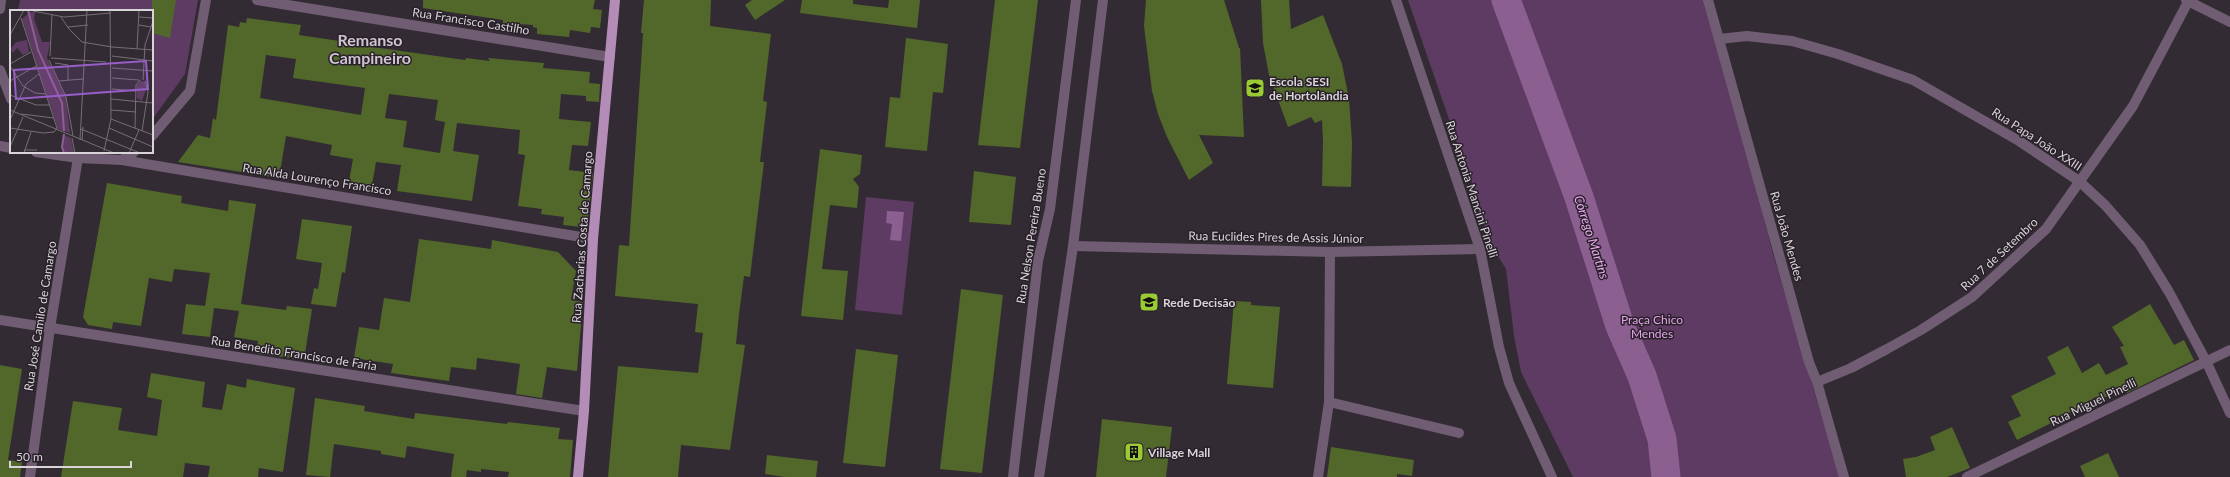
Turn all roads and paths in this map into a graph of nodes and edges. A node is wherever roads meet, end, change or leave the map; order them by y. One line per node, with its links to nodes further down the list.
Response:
1 (1, 0): 10 (street)
2 (206, 0): 16 (street)
3 (257, 0): 13 (street, Rua Francisco Castilho)
4 (615, 0): 13 (main road, Rua Zacharias Costa de Camargo)
5 (1076, 0): 39 (street, Rua Nelson Pereira Bueno)
6 (1102, 0): 25 (street)
7 (1396, 0): 26 (street, Rua Antonia Mancini Pinelli)
8 (1708, 0): 12 (street, Rua João Mendes)
9 (2188, 1): 11 (street); 23 (street, Rua 7 de Setembro)
10 (0, 9)
11 (2230, 22)
12 (1719, 39): 23 (street, Rua Papa João XXIII); 32 (street, Rua João Mendes)
13 (610, 57): 24 (main road, Rua Zacharias Costa de Camargo)
14 (0, 70): 15 (street)
15 (10, 96)
16 (153, 135)
17 (0, 146): 18 (street)
18 (10, 148)
19 (43, 153): 21 (street, Rua Alda Lourenço Francisco)
20 (132, 153): 22 (street)
21 (78, 158): 22 (street, Rua Alda Lourenço Francisco); 29 (street, Rua José Camilo de Camargo)
22 (122, 160): 24 (street, Rua Alda Lourenço Francisco)
23 (2079, 181): 31 (street, Rua Papa João XXIII); 32 (street, Rua 7 de Setembro)
24 (593, 238): 34 (main road, Rua Zacharias Costa de Camargo)
25 (1072, 246): 27 (street, Rua Euclides Pires de Assis Júnior); 40 (street)
26 (1480, 249): 27 (street, Rua Euclides Pires de Assis Júnior); 42 (street, Rua Antonia Mancini Pinelli)
27 (1330, 252): 33 (street)
28 (0, 320): 29 (street, Rua Benedito Francisco de Faria)
29 (50, 328): 34 (street, Rua Benedito Francisco de Faria); 37 (street, Rua José Camilo de Camargo)
30 (2230, 350): 31 (street, Rua Miguel Pinelli)
31 (2206, 361): 35 (street, Rua Papa João XXIII); 44 (street, Rua Miguel Pinelli)
32 (1817, 382): 43 (street, Rua João Mendes)
33 (1329, 402): 36 (street); 41 (street)
34 (584, 411): 38 (main road, Rua Zacharias Costa de Camargo)
35 (2230, 412)
36 (1460, 433)
37 (30, 477)
38 (578, 477)
39 (1013, 477)
40 (1039, 477)
41 (1318, 477)
42 (1552, 477)
43 (1844, 477)
44 (1967, 477)

